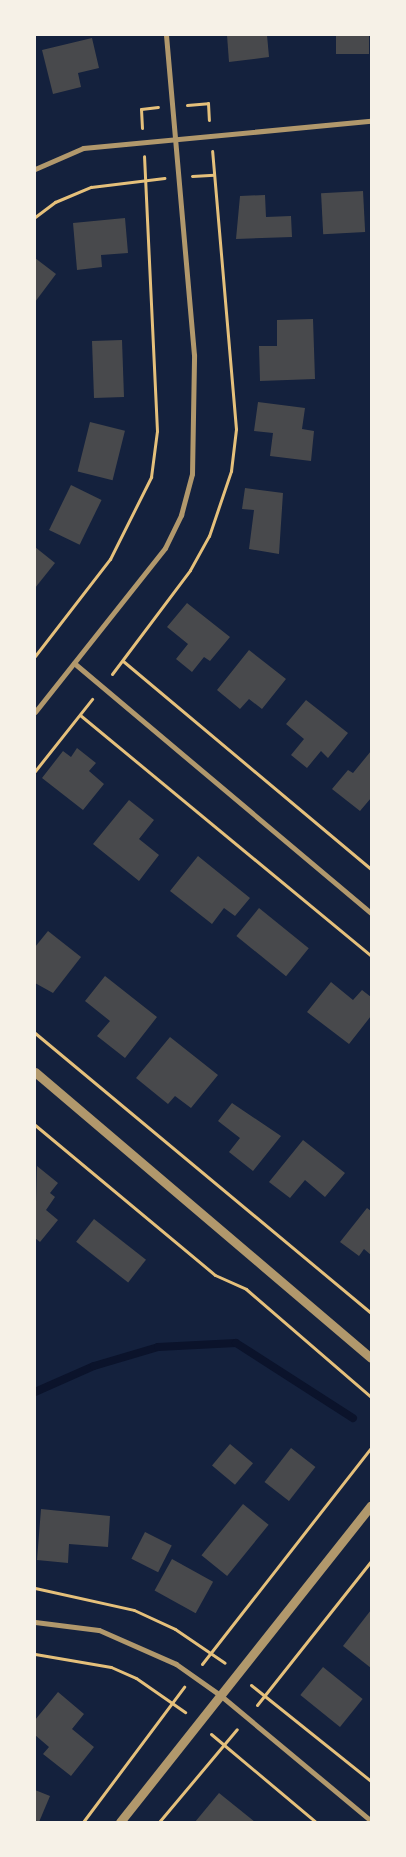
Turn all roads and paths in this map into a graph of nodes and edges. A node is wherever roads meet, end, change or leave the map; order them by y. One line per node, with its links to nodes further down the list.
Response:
1 (166, 35): 3 (street)
2 (371, 121): 3 (street)
3 (174, 138): 4 (street); 8 (street)
4 (35, 169)
5 (35, 217): 6 (path)
6 (35, 656)
7 (123, 661): 11 (path)
8 (74, 663): 9 (street); 12 (street)
9 (35, 712)
10 (35, 770): 13 (path)
11 (371, 869)
12 (371, 913)
13 (371, 956)
14 (35, 1033): 17 (path)
15 (35, 1072): 18 (street)
16 (35, 1125): 19 (path)
17 (371, 1313)
18 (371, 1358)
19 (371, 1397)
20 (371, 1448): 23 (path)
21 (371, 1505): 26 (street)
22 (371, 1561): 27 (path)
23 (35, 1588)
24 (35, 1622): 26 (street)
25 (35, 1654): 29 (path)
26 (220, 1695): 28 (street); 30 (street)
27 (371, 1781)
28 (371, 1820)
29 (83, 1822)
30 (120, 1822)
31 (159, 1822): 32 (path)
32 (316, 1822)

